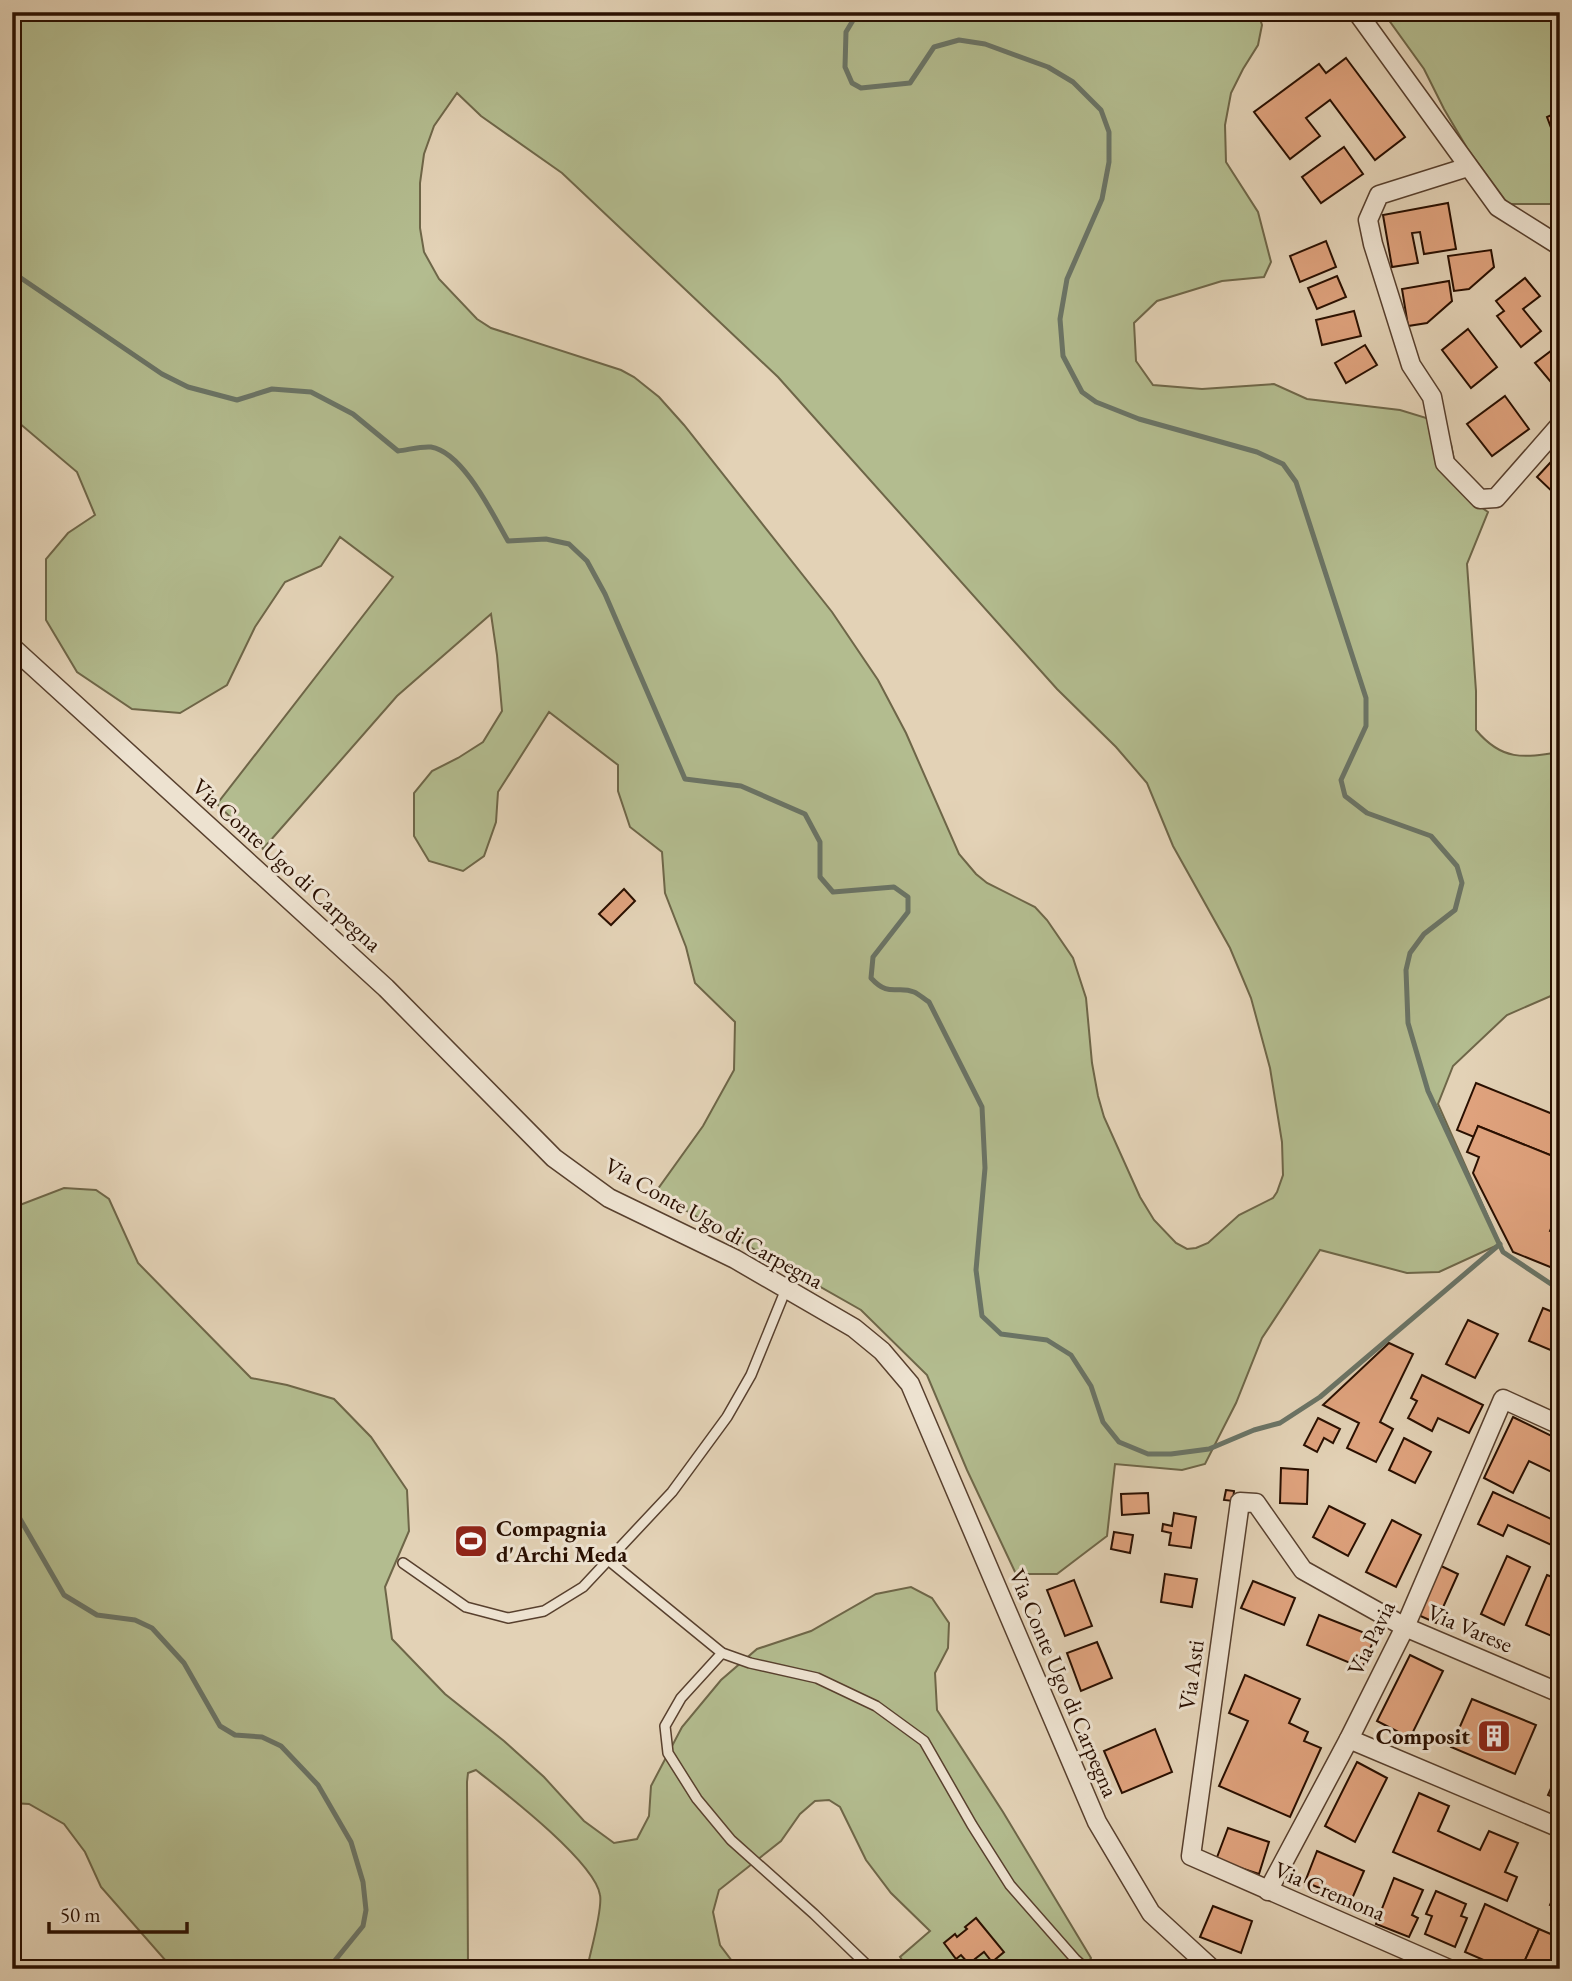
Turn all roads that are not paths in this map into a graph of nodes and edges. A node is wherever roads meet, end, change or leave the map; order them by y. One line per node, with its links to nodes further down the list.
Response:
1 (1357, 12): 2 (street)
2 (1468, 167): 3 (street); 4 (street)
3 (1560, 246)
4 (1560, 425)
5 (12, 647): 6 (street, Via Conte Ugo di Carpegna)
6 (786, 1289): 9 (lane); 20 (street, Via Conte Ugo di Carpegna)
7 (1560, 1424): 11 (street, Via Pavia)
8 (1240, 1502): 11 (street, Via Varese); 16 (street, Via Asti)
9 (607, 1559): 10 (lane); 12 (lane)
10 (403, 1563)
11 (1405, 1627): 13 (street, Via Varese); 14 (street, Via Pavia)
12 (722, 1653): 18 (lane); 19 (lane)
13 (1560, 1693)
14 (1349, 1739): 15 (street); 17 (street, Via Pavia)
15 (1560, 1828)
16 (1191, 1856): 17 (street, Via Cremona)
17 (1268, 1891): 21 (street, Via Cremona)
18 (871, 1969)
19 (1086, 1969)
20 (1212, 1969)
21 (1449, 1969)

